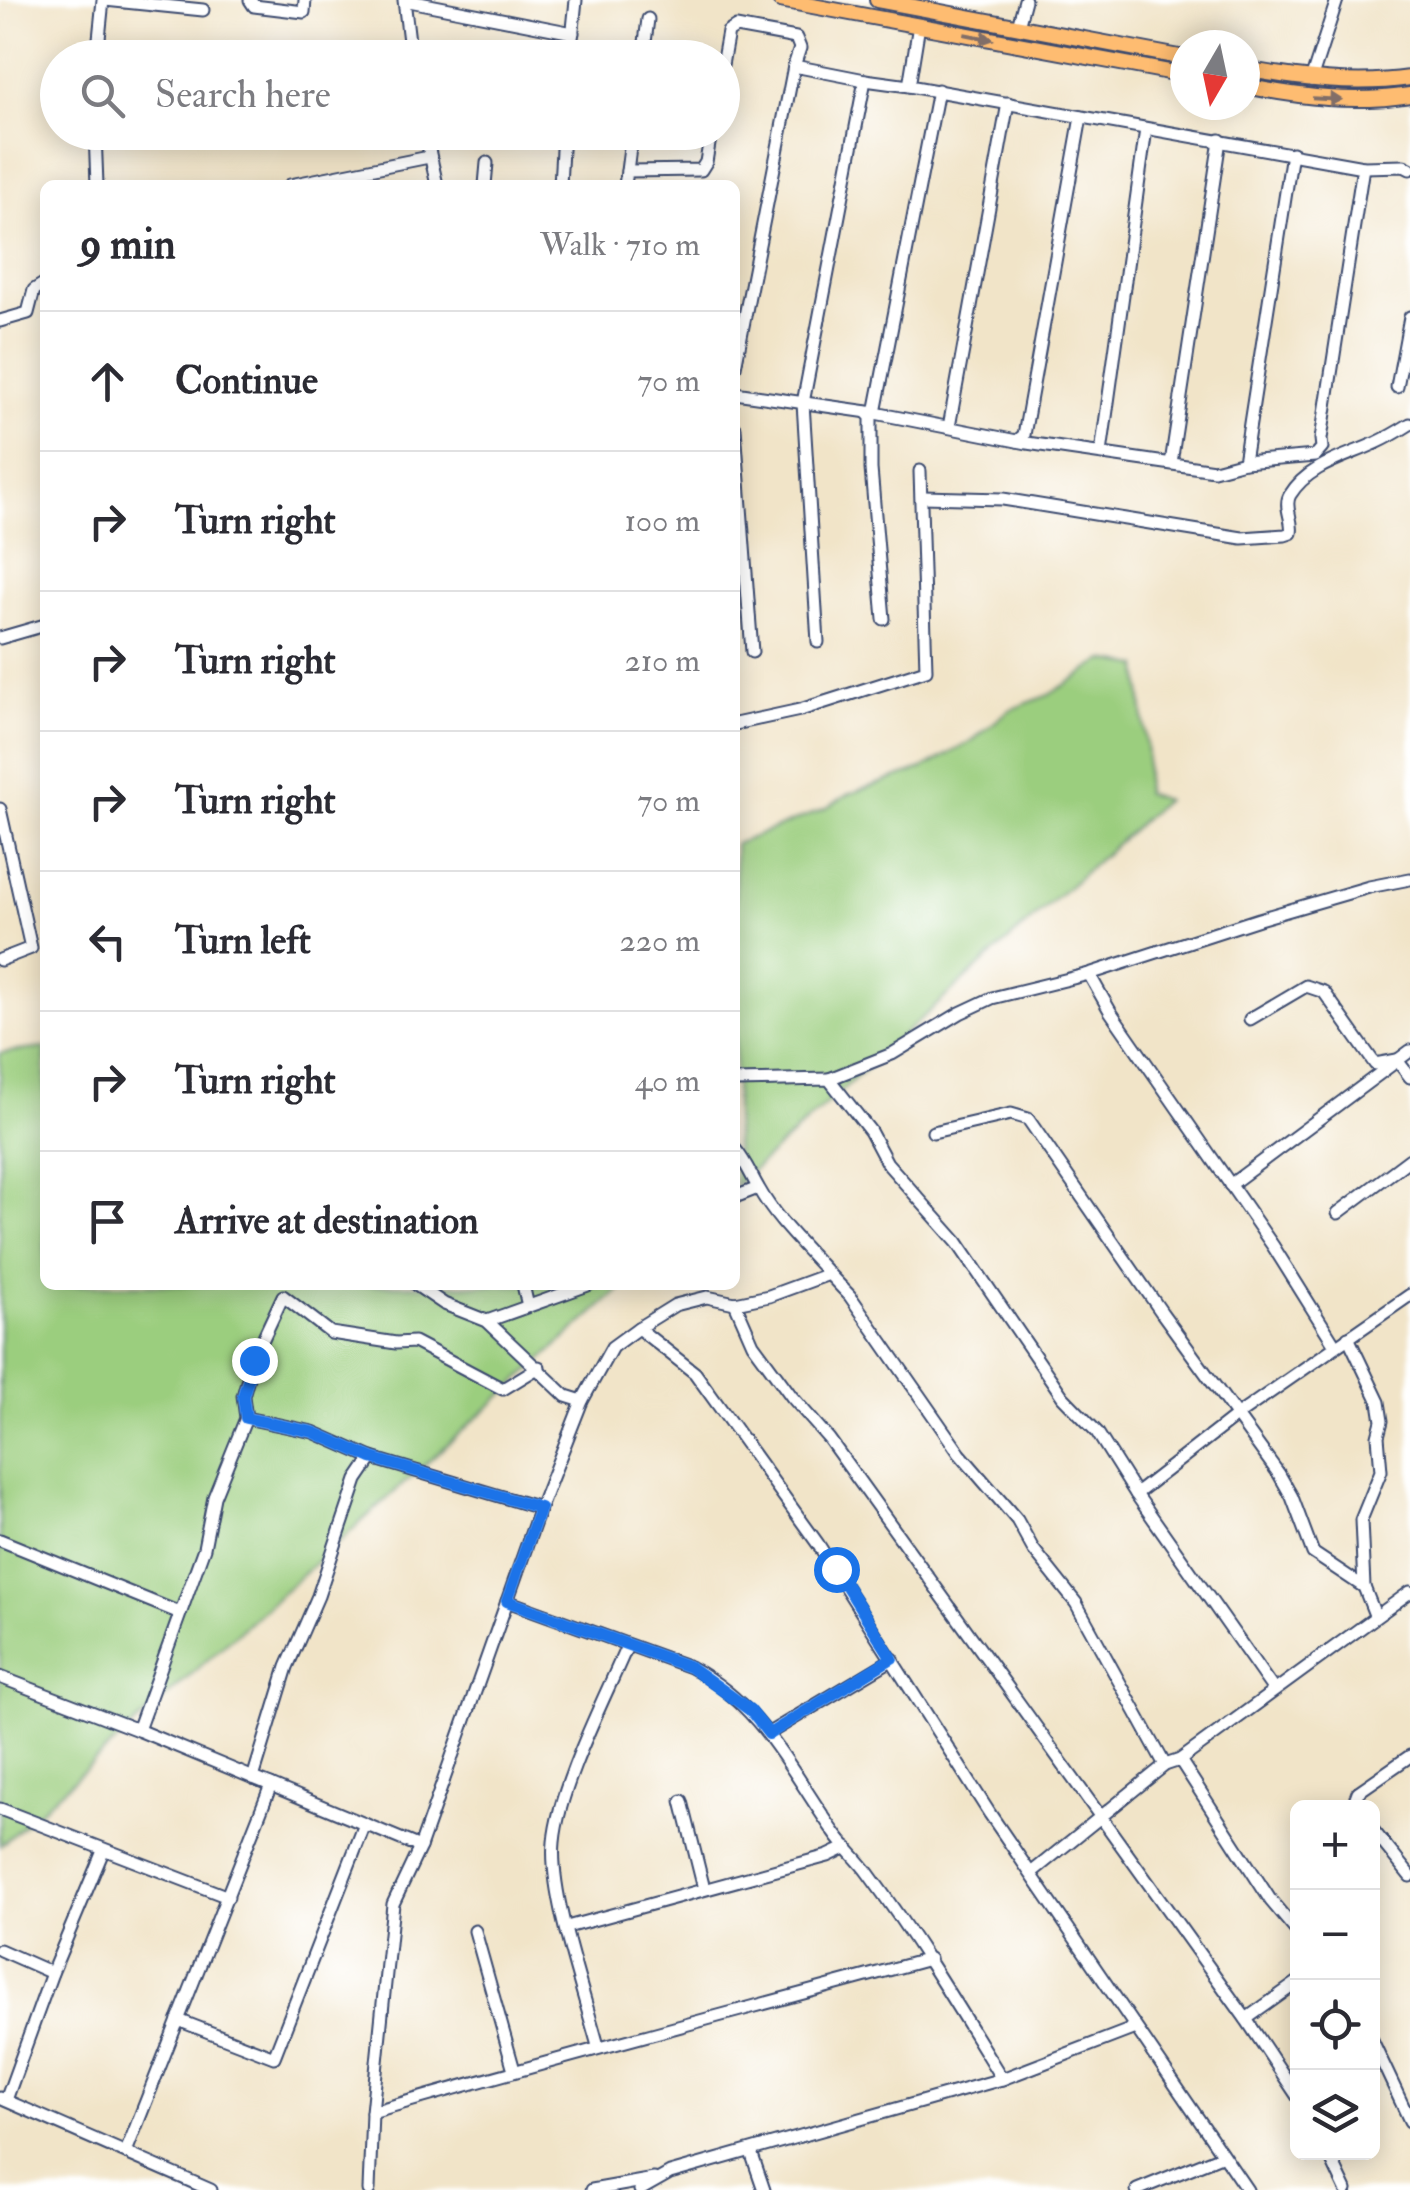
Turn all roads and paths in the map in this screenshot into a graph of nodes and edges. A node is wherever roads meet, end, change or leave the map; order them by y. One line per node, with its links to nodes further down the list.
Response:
1 (104, 0): 10 (street); 15 (street)
2 (250, 0): 3 (street)
3 (305, 0)
4 (576, 0): 14 (street)
5 (780, 0): 12 (main road)
6 (877, 0): 9 (main road)
7 (1025, 0): 13 (street)
8 (1337, 0): 27 (street)
9 (942, 6): 13 (main road)
10 (203, 10)
11 (648, 19): 18 (street)
12 (919, 25): 21 (main road, one-way to 21); 28 (street)
13 (1018, 26): 21 (main road)
14 (573, 33): 16 (street); 17 (street)
15 (98, 40)
16 (409, 40)
17 (572, 40)
18 (645, 40)
19 (727, 40): 22 (street)
20 (1170, 59): 21 (main road)
21 (1148, 60): 23 (main road)
22 (794, 66): 26 (street); 56 (street)
23 (1170, 69)
24 (1260, 72): 27 (main road)
25 (1410, 78): 27 (main road)
26 (865, 80): 28 (street); 59 (street)
27 (1311, 80)
28 (909, 86): 30 (street)
29 (1260, 89): 31 (main road, one-way to 31)
30 (938, 90): 32 (street); 60 (street)
31 (1410, 96)
32 (1008, 103): 33 (street); 62 (street)
33 (1081, 116): 34 (street); 63 (street)
34 (1146, 129): 35 (street); 64 (street)
35 (1220, 140): 41 (street); 66 (street)
36 (96, 150): 47 (street)
37 (428, 150): 42 (street)
38 (562, 150): 51 (street)
39 (630, 150): 46 (street)
40 (708, 150): 46 (street)
41 (1292, 153): 44 (street); 65 (street)
42 (429, 157): 48 (street); 49 (street)
43 (487, 163): 50 (street)
44 (1363, 167): 45 (street); 65 (street)
45 (1410, 169)
46 (627, 171): 52 (street)
47 (97, 180)
48 (315, 180)
49 (436, 180)
50 (486, 180)
51 (560, 180)
52 (626, 180)
53 (40, 286): 55 (street)
54 (1410, 316): 57 (street)
55 (0, 321)
56 (740, 342)
57 (1398, 387)
58 (740, 394): 59 (street)
59 (803, 403): 60 (street); 73 (street)
60 (871, 413): 62 (street); 70 (street)
61 (1410, 424): 69 (street)
62 (949, 428): 63 (street)
63 (1017, 441): 64 (street)
64 (1101, 453): 66 (street)
65 (1244, 462): 66 (street)
66 (1172, 463)
67 (920, 471): 69 (street)
68 (740, 494): 74 (street)
69 (923, 498): 75 (street)
70 (884, 619)
71 (40, 626): 72 (street)
72 (0, 638)
73 (818, 642)
74 (752, 652)
75 (740, 723)
76 (0, 809): 79 (street)
77 (1410, 879): 81 (street)
78 (40, 946): 79 (street)
79 (32, 948): 80 (street)
80 (0, 960)
81 (1088, 974): 86 (street); 91 (street)
82 (1250, 1018): 84 (street)
83 (1410, 1052): 84 (street)
84 (1397, 1060): 85 (street); 91 (street)
85 (1410, 1077)
86 (829, 1079): 87 (street); 111 (street)
87 (740, 1081)
88 (933, 1132): 108 (street)
89 (740, 1155): 92 (street)
90 (1410, 1159): 94 (street)
91 (1230, 1184): 105 (street)
92 (758, 1188): 93 (street); 95 (street)
93 (740, 1195)
94 (1338, 1213)
95 (830, 1274): 100 (street); 127 (street)
96 (423, 1290): 102 (street)
97 (524, 1290): 101 (street)
98 (574, 1290): 101 (street)
99 (1410, 1295): 104 (street)
100 (735, 1303): 103 (street); 133 (street)
101 (528, 1306): 102 (street)
102 (487, 1321): 106 (street)
103 (638, 1328): 107 (street); 120 (street)
104 (1348, 1337): 105 (street); 114 (street)
105 (1335, 1345): 108 (street)
106 (539, 1368): 107 (street); 109 (street)
107 (582, 1401): 112 (street)
108 (1236, 1416): 111 (street); 114 (street)
109 (246, 1418): 110 (street); 117 (street)
110 (372, 1458): 112 (street); 128 (street)
111 (1136, 1494): 122 (street)
112 (540, 1508): 116 (street)
113 (0, 1540): 117 (street)
114 (1364, 1587): 118 (street)
115 (1410, 1592): 118 (street)
116 (507, 1601): 119 (street); 136 (street)
117 (180, 1613): 123 (street)
118 (1375, 1614): 122 (street)
119 (627, 1646): 124 (street); 144 (street)
120 (892, 1658): 124 (street); 139 (street)
121 (0, 1677): 123 (street)
122 (1274, 1689): 126 (street)
123 (138, 1730): 128 (street)
124 (769, 1734): 137 (street)
125 (1410, 1756): 131 (street)
126 (1180, 1760): 127 (street); 143 (street)
127 (1165, 1765): 133 (street)
128 (253, 1778): 129 (street)
129 (270, 1785): 134 (street); 142 (street)
130 (682, 1800): 141 (street)
131 (1355, 1800)
132 (0, 1809): 138 (street)
133 (1101, 1818): 139 (street); 151 (street)
134 (365, 1824): 136 (street); 150 (street)
135 (1380, 1839): 140 (street)
136 (420, 1847): 159 (street)
137 (847, 1848): 141 (street); 147 (street)
138 (103, 1851): 142 (street); 148 (street)
139 (1031, 1873): 152 (street)
140 (1410, 1876)
141 (704, 1889): 144 (street)
142 (228, 1898): 150 (street)
143 (1290, 1923)
144 (567, 1926): 153 (street)
145 (475, 1931): 155 (street)
146 (0, 1950): 148 (street)
147 (929, 1959): 153 (street); 156 (street)
148 (52, 1974): 158 (street)
149 (1290, 1988): 151 (street)
150 (178, 2020): 161 (street)
151 (1246, 2020): 157 (street)
152 (1136, 2028): 156 (street); 163 (street)
153 (598, 2046): 155 (street)
154 (1380, 2057): 160 (street)
155 (514, 2070): 159 (street)
156 (1002, 2079): 162 (street)
157 (1290, 2084)
158 (3, 2099): 161 (street)
159 (372, 2112): 167 (street)
160 (1410, 2121)
161 (126, 2152): 166 (street)
162 (751, 2152): 165 (street); 170 (street)
163 (1222, 2156): 171 (street); 172 (street)
164 (1332, 2160): 173 (street)
165 (658, 2178): 168 (street); 169 (street)
166 (211, 2190)
167 (368, 2190)
168 (592, 2190)
169 (640, 2190)
170 (764, 2190)
171 (1137, 2190)
172 (1247, 2190)
173 (1346, 2190)

